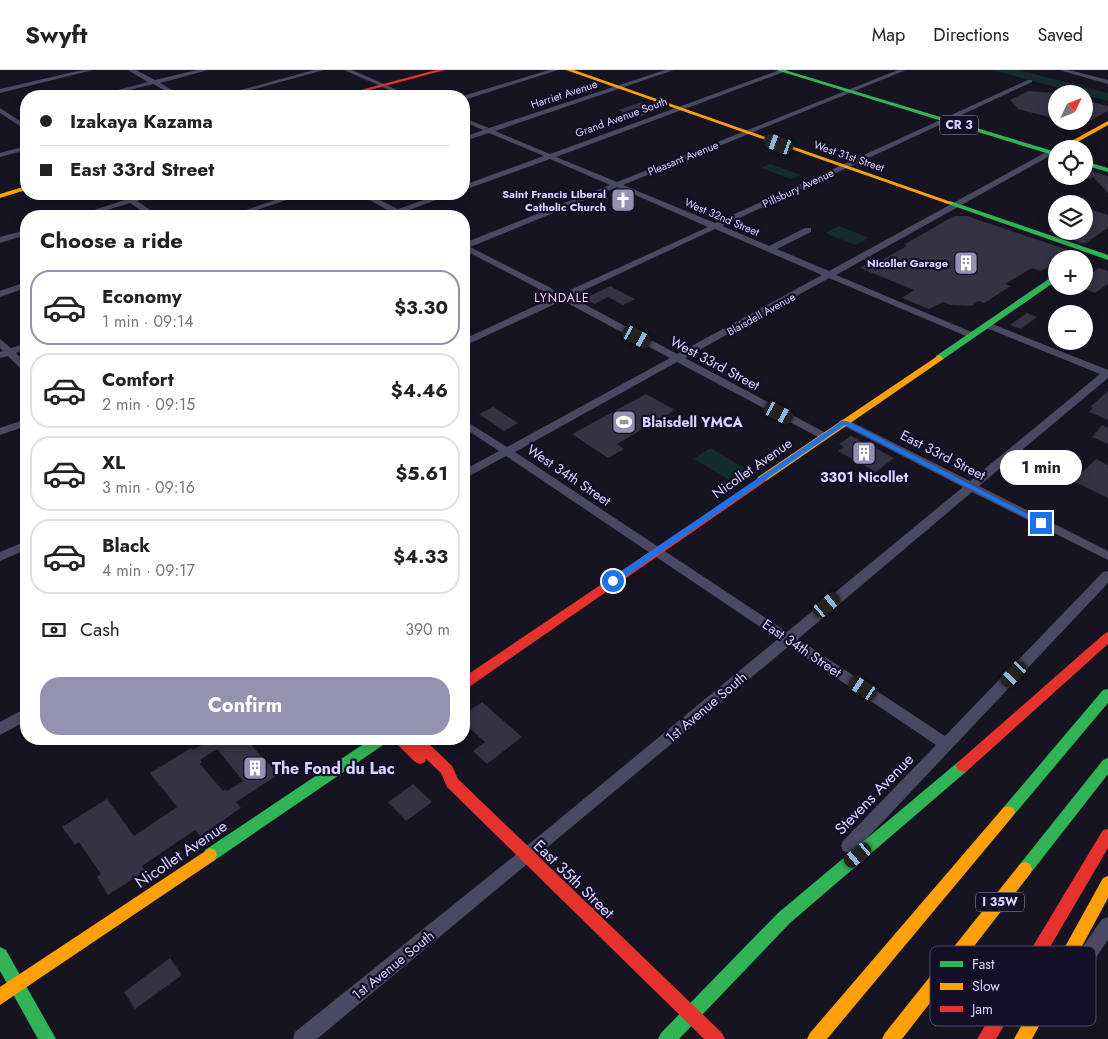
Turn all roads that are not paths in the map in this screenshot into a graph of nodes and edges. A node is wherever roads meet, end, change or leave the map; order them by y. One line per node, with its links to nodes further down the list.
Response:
1 (90, 70): 25 (street)
2 (131, 70): 17 (street)
3 (205, 70): 17 (street)
4 (321, 70): 22 (street)
5 (346, 70): 18 (street)
6 (434, 70): 14 (main road)
7 (442, 70): 14 (main road)
8 (555, 70): 27 (street)
9 (569, 70): 19 (main road, West 31st Street)
10 (671, 70): 19 (street, Harriet Avenue)
11 (782, 70): 26 (main road, CR 3); 28 (street, Grand Avenue South)
12 (903, 70): 26 (street, Pleasant Avenue)
13 (1062, 70): 16 (street)
14 (403, 80): 18 (main road)
15 (1030, 81): 33 (street, Pillsbury Avenue)
16 (1108, 82)
17 (154, 83): 20 (street); 21 (street)
18 (383, 86): 23 (main road); 24 (street)
19 (618, 88): 28 (main road, West 31st Street); 37 (street, Harriet Avenue)
20 (124, 90)
21 (167, 90)
22 (245, 90)
23 (368, 90)
24 (393, 90)
25 (0, 91)
26 (848, 91): 33 (main road, CR 3); 38 (street, Pleasant Avenue)
27 (470, 96)
28 (679, 109): 38 (main road, West 31st Street); 44 (street, Grand Avenue South)
29 (0, 110): 31 (street)
30 (20, 115): 31 (street)
31 (10, 118): 32 (street); 36 (street)
32 (0, 120)
33 (944, 120): 42 (main road, CR 3); 47 (street, Pillsbury Avenue)
34 (470, 123): 37 (street, West 32nd Street)
35 (1108, 123): 40 (main road, Blaisdell Avenue)
36 (20, 124)
37 (489, 131): 39 (street, Harriet Avenue); 44 (street, West 32nd Street)
38 (746, 132): 47 (main road, West 31st Street); 49 (street, Pleasant Avenue)
39 (470, 137)
40 (1078, 140)
41 (20, 150): 43 (street)
42 (1048, 150)
43 (0, 155)
44 (550, 156): 49 (street, West 32nd Street); 50 (street, Grand Avenue South)
45 (1048, 156): 57 (street, Blaisdell Avenue)
46 (1093, 166): 48 (main road)
47 (843, 167): 57 (main road, West 31st Street); 63 (street, Pillsbury Avenue)
48 (1108, 170)
49 (616, 184): 63 (street, West 32nd Street); 67 (street, Pleasant Avenue)
50 (470, 186)
51 (20, 189): 52 (main road)
52 (0, 194)
53 (131, 200): 58 (street); 59 (street)
54 (281, 200): 60 (street)
55 (375, 200): 61 (street)
56 (431, 200): 62 (street)
57 (956, 206): 71 (main road, West 31st Street); 75 (street, Blaisdell Avenue)
58 (98, 210)
59 (146, 210)
60 (251, 210)
61 (394, 210)
62 (404, 210)
63 (715, 226): 70 (street, West 32nd Street); 79 (street, Pillsbury Avenue)
64 (808, 230): 70 (street)
65 (20, 234): 66 (street)
66 (0, 240)
67 (470, 245)
68 (1104, 246): 72 (main road)
69 (470, 250): 82 (street)
70 (769, 250): 75 (street, West 32nd Street)
71 (1072, 250)
72 (1093, 253)
73 (1093, 256): 74 (main road, West 31st Street)
74 (1108, 258)
75 (831, 276): 81 (street, West 32nd Street); 86 (street, Blaisdell Avenue)
76 (1048, 283): 80 (main road, Nicollet Avenue)
77 (20, 287): 78 (street)
78 (0, 294)
79 (568, 298): 86 (street, West 33rd Street)
80 (987, 325): 81 (main road, Nicollet Avenue); 88 (street)
81 (971, 335): 89 (main road, Nicollet Avenue)
82 (470, 340)
83 (0, 342): 85 (street)
84 (20, 348): 85 (street)
85 (5, 354): 87 (street)
86 (678, 358): 93 (street, West 33rd Street); 94 (street, Blaisdell Avenue)
87 (20, 364)
88 (1108, 373): 96 (street, 1st Avenue South)
89 (844, 422): 93 (main road, Nicollet Avenue); 96 (street, East 33rd Street)
90 (20, 424): 92 (street)
91 (470, 427): 94 (street, West 34th Street)
92 (0, 432)
93 (824, 436): 98 (main road, Nicollet Avenue)
94 (506, 451): 95 (street, Blaisdell Avenue); 98 (street, West 34th Street)
95 (470, 472)
96 (970, 486): 99 (street, East 33rd Street); 103 (street, 1st Avenue South)
97 (20, 548): 100 (street)
98 (658, 551): 103 (street, East 34th Street); 104 (main road, Nicollet Avenue)
99 (1108, 556)
100 (0, 557)
101 (1108, 575): 108 (street, Stevens Avenue)
102 (1108, 637): 117 (main road)
103 (788, 638): 108 (street, East 34th Street); 115 (street, 1st Avenue South)
104 (470, 679)
105 (1108, 694): 135 (main road)
106 (20, 717): 107 (street)
107 (0, 729)
108 (947, 744): 117 (street, Stevens Avenue)
109 (372, 745): 124 (main road, Nicollet Avenue)
110 (405, 745): 113 (main road)
111 (421, 745): 113 (main road, East 35th Street)
112 (1108, 764): 119 (main road, I 35W)
113 (452, 783): 115 (main road, East 35th Street)
114 (1108, 835): 120 (main road)
115 (527, 856): 127 (main road, East 35th Street); 132 (street, 1st Avenue South)
116 (1108, 883): 121 (main road)
117 (784, 918): 127 (main road, Stevens Avenue)
118 (1108, 925): 122 (street)
119 (964, 946)
120 (1042, 946)
121 (1074, 946)
122 (1094, 946)
123 (0, 955): 124 (main road)
124 (16, 986): 126 (main road, Nicollet Avenue); 131 (main road)
125 (930, 990): 136 (main road, I 35W)
126 (0, 997)
127 (691, 1014): 133 (main road, Stevens Avenue); 134 (main road, East 35th Street)
128 (994, 1026): 137 (main road)
129 (1030, 1026): 138 (main road)
130 (1039, 1026): 139 (street)
131 (47, 1039)
132 (302, 1039)
133 (667, 1039)
134 (716, 1039)
135 (816, 1039)
136 (891, 1039)
137 (986, 1039)
138 (1023, 1039)
139 (1030, 1039)

